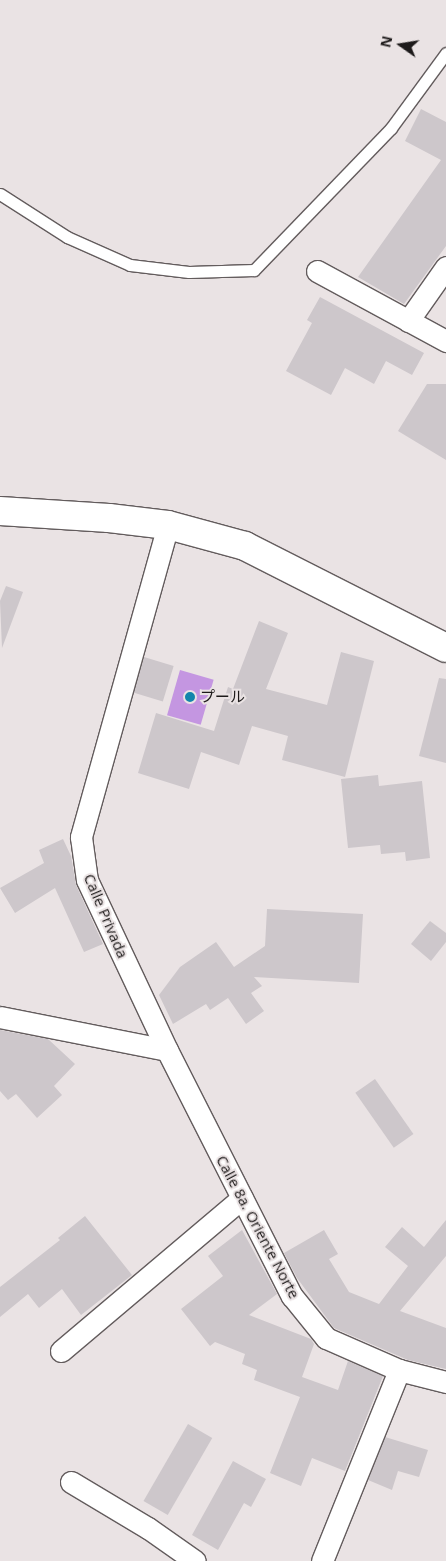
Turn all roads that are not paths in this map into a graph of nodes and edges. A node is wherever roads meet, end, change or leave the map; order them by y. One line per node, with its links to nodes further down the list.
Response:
1 (446, 53): 2 (lane)
2 (0, 194)
3 (446, 267): 5 (street)
4 (317, 271): 5 (street)
5 (408, 321): 6 (street)
6 (446, 341)
7 (0, 511): 8 (main road)
8 (168, 525): 9 (main road); 11 (street, Calle Privada)
9 (446, 648)
10 (0, 1017): 11 (street)
11 (167, 1050): 12 (street, Calle 8a. Oriente Norte)
12 (242, 1198): 13 (street); 14 (street, Calle 8a. Oriente Norte)
13 (61, 1351)
14 (399, 1370): 15 (street, Calle 8a. Oriente Norte); 18 (street)
15 (446, 1382)
16 (72, 1482): 17 (street)
17 (195, 1561)
18 (322, 1561)

